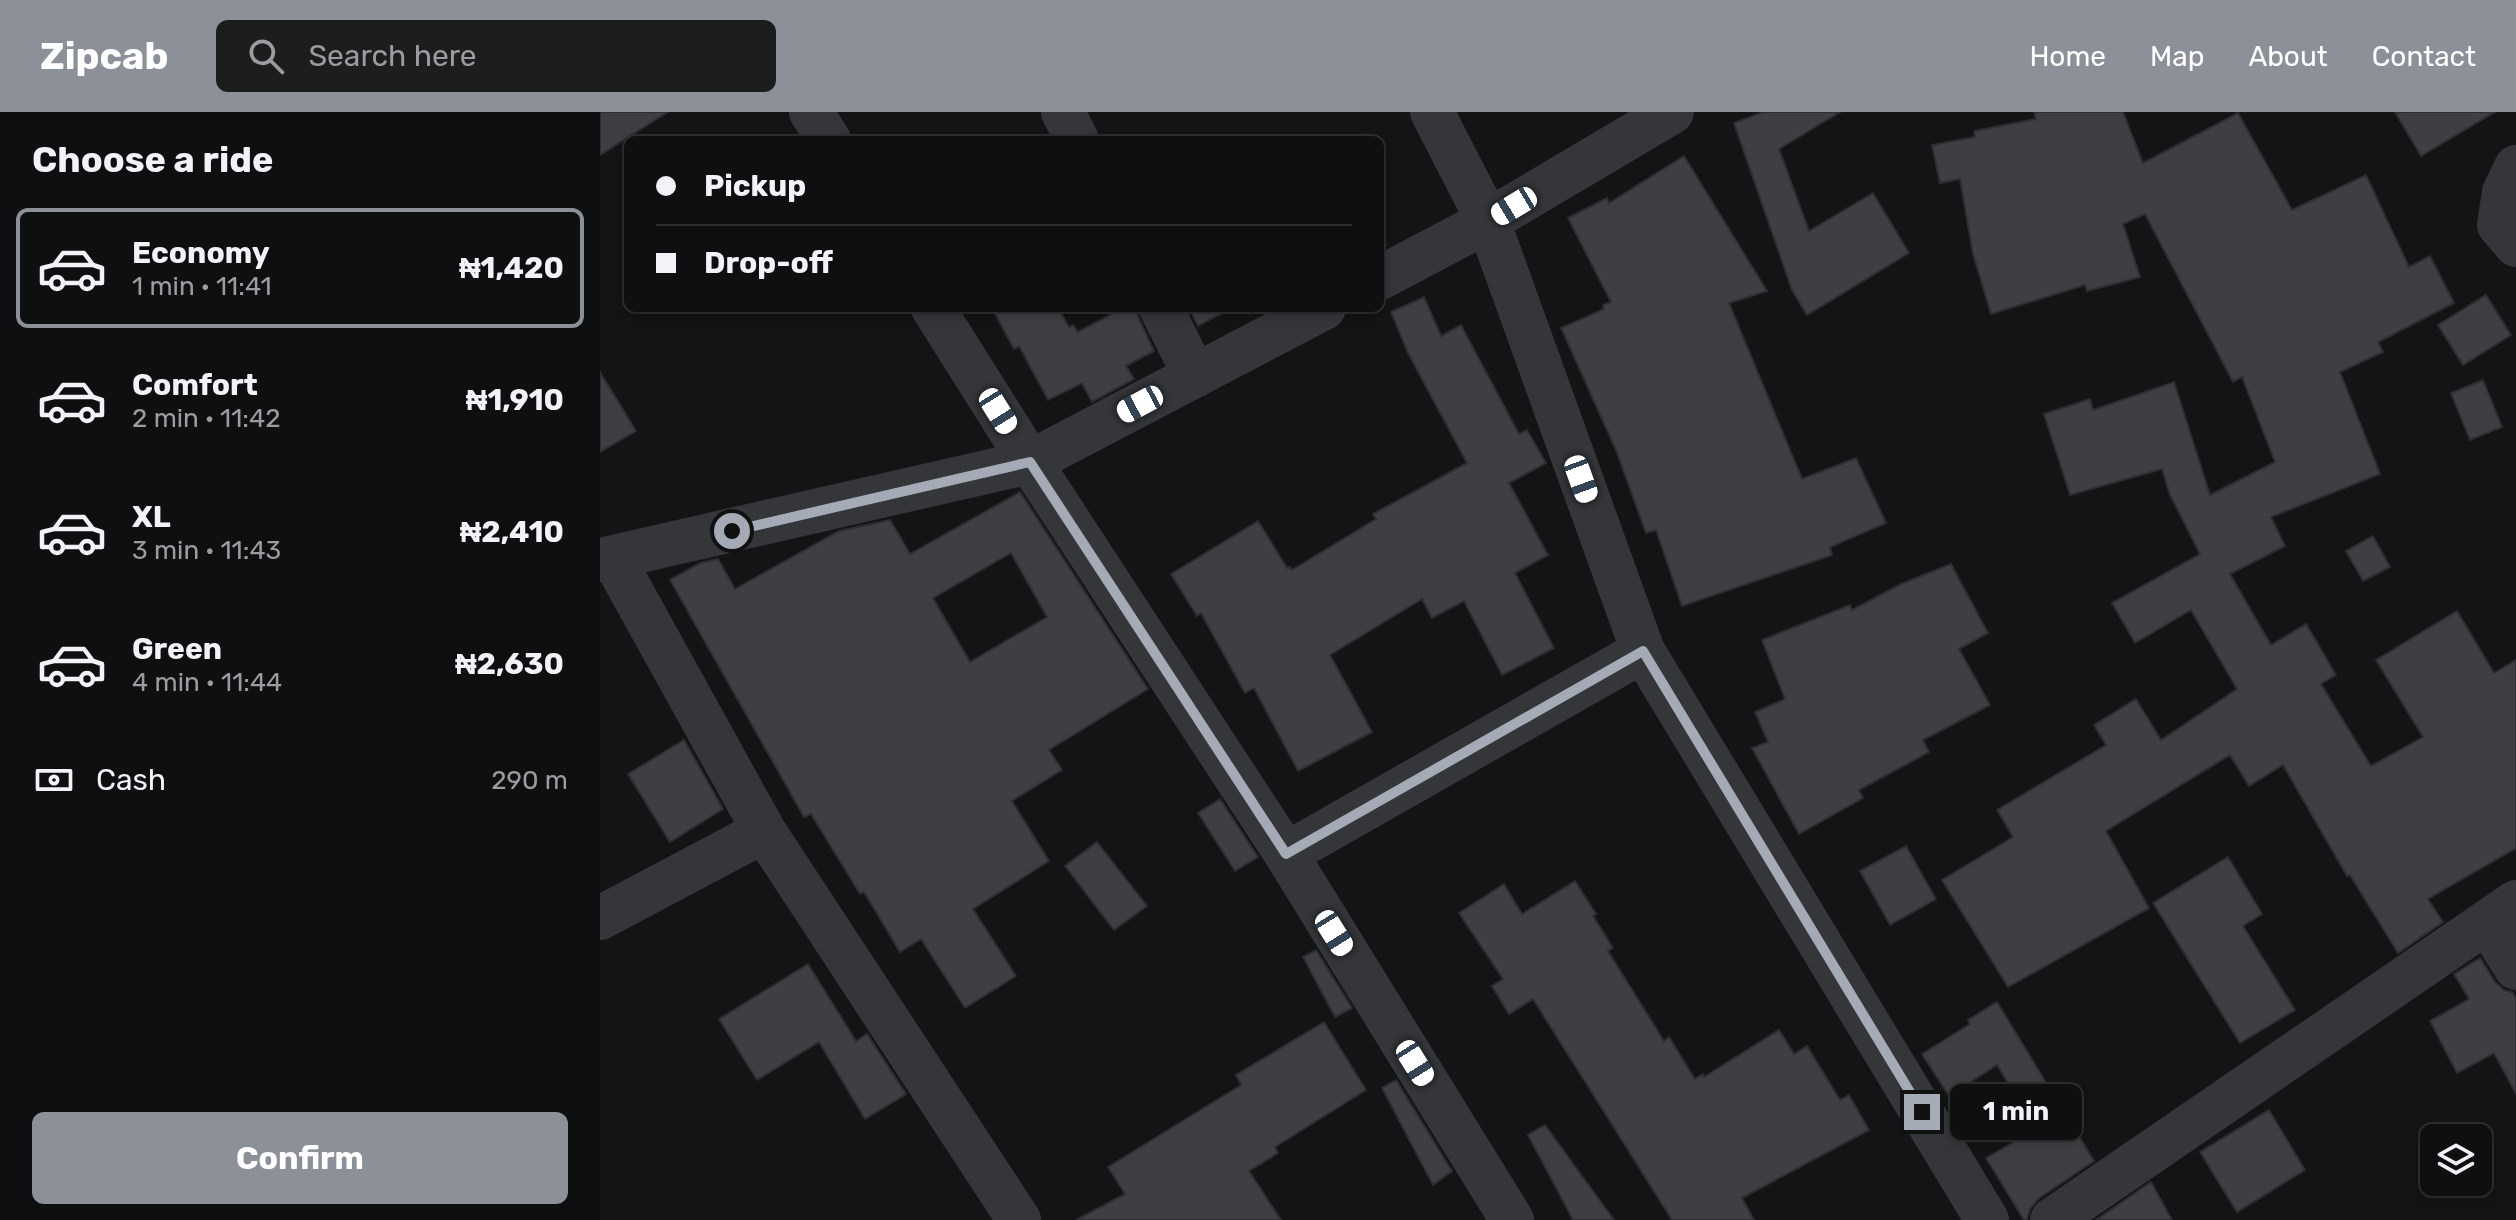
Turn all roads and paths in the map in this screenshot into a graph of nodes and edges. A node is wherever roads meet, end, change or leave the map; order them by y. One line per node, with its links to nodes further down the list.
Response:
1 (811, 112): 5 (street)
2 (1063, 112): 6 (street)
3 (1432, 112): 8 (street)
4 (1672, 112): 8 (street)
5 (826, 136)
6 (1075, 136)
7 (2516, 167): 9 (street)
8 (1488, 221): 10 (street); 17 (street)
9 (2516, 245)
10 (1384, 276)
11 (936, 312): 15 (street)
12 (1163, 312): 14 (street)
13 (1316, 312): 14 (street)
14 (1195, 376): 15 (street)
15 (1030, 462): 16 (street); 19 (street)
16 (606, 559): 18 (street)
17 (1643, 651): 19 (street); 25 (street)
18 (764, 831): 21 (street); 23 (street)
19 (1286, 854): 24 (street)
20 (2502, 912): 22 (street); 26 (street)
21 (600, 918)
22 (2516, 968)
23 (1019, 1220)
24 (1512, 1220)
25 (1987, 1220)
26 (2052, 1220)

